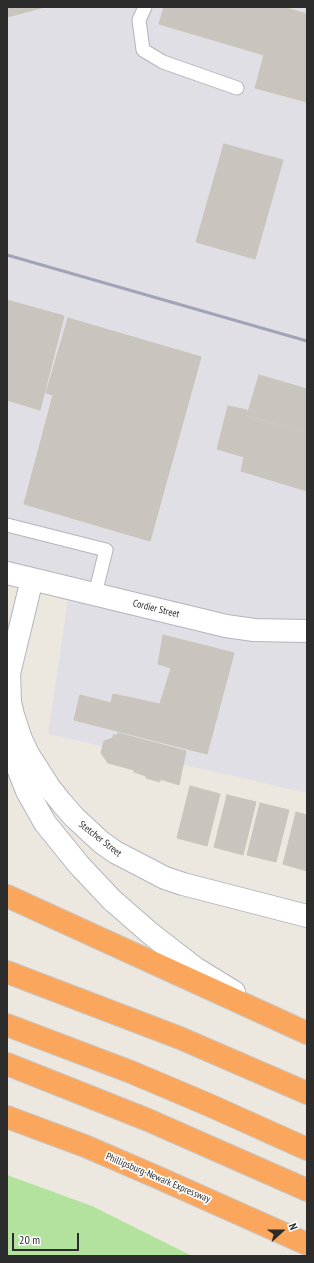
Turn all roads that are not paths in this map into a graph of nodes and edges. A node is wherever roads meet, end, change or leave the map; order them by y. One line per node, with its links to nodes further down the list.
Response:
1 (145, 7): 2 (lane)
2 (237, 88)
3 (7, 525): 6 (lane)
4 (7, 573): 5 (main road, Cordier Street)
5 (32, 579): 6 (main road, Cordier Street); 8 (main road, Stetcher Street)
6 (95, 594): 7 (main road, Cordier Street)
7 (307, 630)
8 (8, 676): 11 (main road, Stetcher Street)
9 (7, 726): 14 (main road)
10 (7, 896): 14 (highway)
11 (307, 916)
12 (7, 972): 16 (highway)
13 (7, 1025): 18 (highway)
14 (307, 1033)
15 (7, 1064): 19 (highway)
16 (307, 1093)
17 (7, 1117): 20 (highway, Phillipsburg-Newark Expressway)
18 (307, 1149)
19 (307, 1190)
20 (307, 1244)

